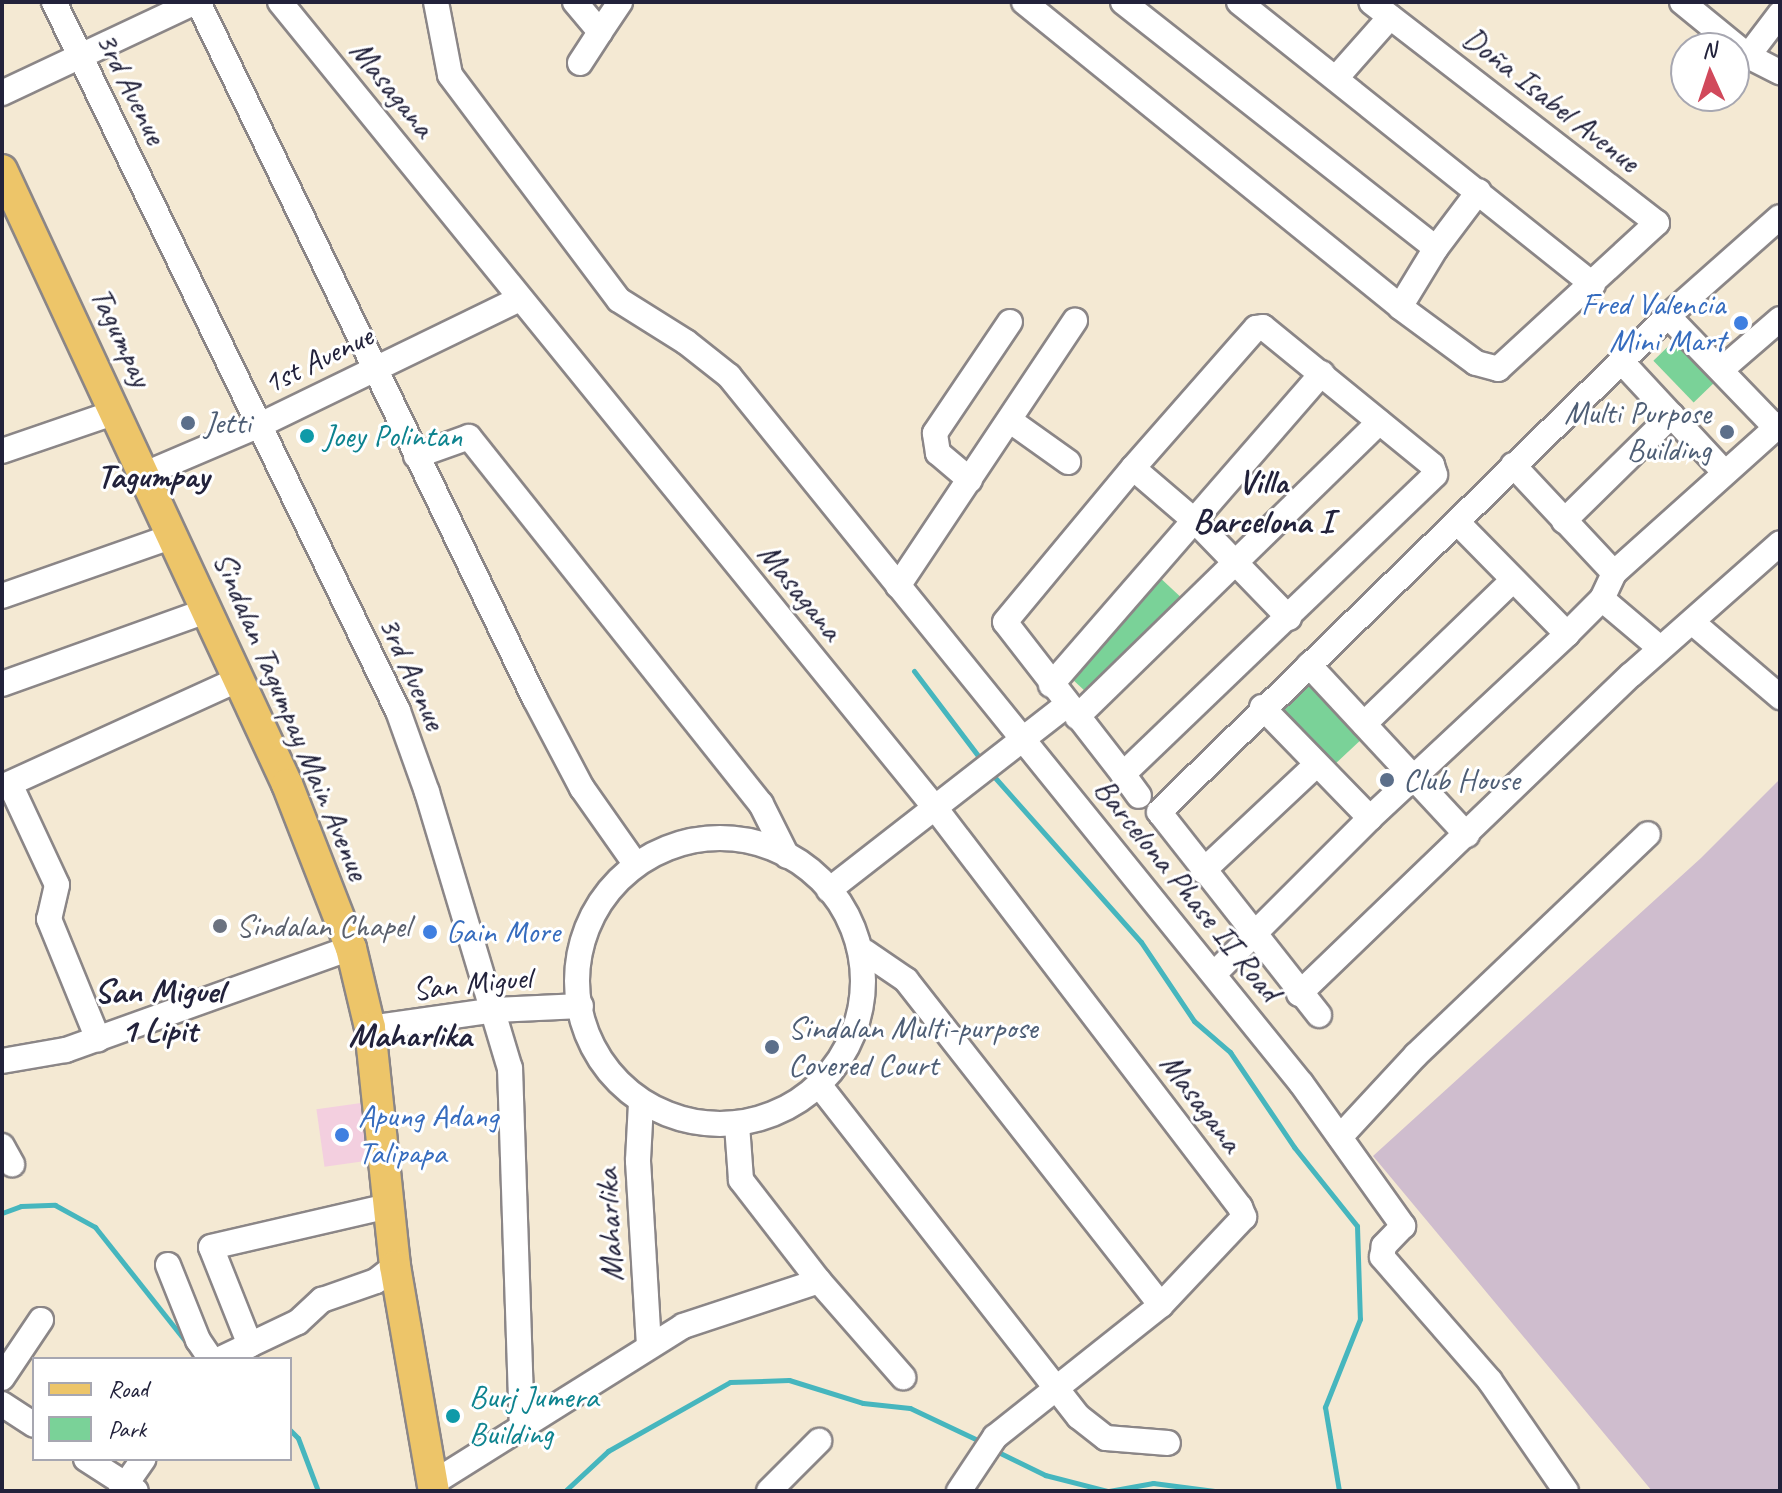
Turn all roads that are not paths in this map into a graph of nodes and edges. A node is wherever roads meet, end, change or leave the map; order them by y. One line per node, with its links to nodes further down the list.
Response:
1 (54, 2): 16 (street, 3rd Avenue)
2 (196, 2): 16 (street); 34 (street)
3 (280, 2): 27 (street, Masagana)
4 (436, 2): 59 (street, Barcelona Phase II Road)
5 (575, 2): 13 (street)
6 (620, 2): 13 (street)
7 (1024, 2): 28 (street)
8 (1123, 2): 25 (street)
9 (1239, 2): 20 (street)
10 (1682, 2): 14 (street)
11 (1380, 9): 20 (street); 26 (street, Doña Isabel Avenue)
12 (1780, 14): 15 (street)
13 (600, 32): 18 (street)
14 (1719, 32)
15 (1750, 53)
16 (81, 57): 21 (street); 41 (street, 3rd Avenue)
17 (1750, 57): 19 (street)
18 (580, 63)
19 (1780, 72)
20 (1337, 77): 23 (street)
21 (2, 93)
22 (2, 170): 37 (main road, Tagumpay)
23 (1479, 191): 25 (street); 26 (street)
24 (1780, 217): 29 (street)
25 (1436, 248): 28 (street)
26 (1593, 285): 28 (street)
27 (518, 300): 34 (street, 1st Avenue); 81 (street, Masagana)
28 (1400, 307)
29 (1668, 316): 33 (street); 35 (street)
30 (1780, 319): 35 (street)
31 (1075, 321): 39 (street)
32 (1010, 322): 50 (street)
33 (1621, 361): 38 (street); 46 (street)
34 (372, 369): 41 (street, 1st Avenue); 44 (street)
35 (1721, 370): 42 (street)
36 (1322, 373): 40 (street); 47 (street); 51 (street)
37 (116, 412): 43 (street); 49 (main road, Tagumpay)
38 (1672, 415): 48 (street); 52 (street)
39 (1012, 422): 45 (street); 50 (street)
40 (1379, 422): 56 (street); 63 (street)
41 (260, 425): 49 (street, 1st Avenue); 95 (street, 3rd Avenue)
42 (1778, 426): 48 (street)
43 (2, 451)
44 (416, 456): 85 (street); 86 (street)
45 (1068, 462)
46 (1513, 465): 52 (street); 53 (street)
47 (1133, 468): 51 (street); 70 (street)
48 (1724, 472): 57 (street)
49 (145, 474): 54 (main road, Tagumpay)
50 (970, 480): 59 (street)
51 (1195, 521): 56 (street); 70 (street)
52 (1564, 521): 57 (street)
53 (1458, 523): 58 (street); 67 (street)
54 (173, 536): 60 (street); 62 (main road, Sindalan Tagumpay Main Avenue)
55 (1774, 558): 64 (street)
56 (1235, 561): 63 (street); 73 (street)
57 (1614, 573): 61 (street)
58 (1513, 580): 65 (street); 74 (street)
59 (898, 586): 75 (street, Barcelona Phase II Road)
60 (2, 596)
61 (1602, 599): 65 (street); 66 (street)
62 (206, 611): 68 (main road, Sindalan Tagumpay Main Avenue); 69 (street)
63 (1289, 618): 77 (street)
64 (1692, 622): 66 (street); 71 (street)
65 (1567, 634): 78 (street)
66 (1660, 648): 84 (street)
67 (1309, 665): 72 (street); 74 (street)
68 (239, 679): 79 (street); 90 (main road, Sindalan Tagumpay Main Avenue)
69 (2, 684)
70 (1051, 685): 73 (street)
71 (1780, 697)
72 (1262, 707): 76 (street); 87 (street)
73 (1072, 711): 75 (street); 77 (street)
74 (1364, 724): 78 (street)
75 (1023, 737): 81 (street); 92 (street, Barcelona Phase II Road)
76 (1316, 765): 82 (street); 87 (street)
77 (1123, 774): 80 (street)
78 (1413, 777): 82 (street); 84 (street)
79 (6, 785): 98 (street)
80 (1139, 796)
81 (936, 809): 88 (street); 108 (street, Masagana)
82 (1370, 818): 89 (street)
83 (1648, 834): 103 (street)
84 (1467, 835): 93 (street)
85 (787, 856): 86 (street); 88 (street)
86 (634, 862): 94 (street)
87 (1203, 871): 89 (street)
88 (829, 890): 91 (street)
89 (1254, 937): 92 (street); 93 (street)
90 (351, 948): 97 (main road, Sindalan Tagumpay Main Avenue); 98 (street)
91 (865, 952): 100 (street); 108 (street)
92 (1215, 973): 103 (street, Barcelona Phase II Road)
93 (1299, 994): 96 (street)
94 (581, 1006): 95 (street, San Miguel); 101 (street)
95 (495, 1010): 97 (street, San Miguel); 118 (street, 3rd Avenue)
96 (1319, 1015)
97 (370, 1028): 104 (main road, Sindalan Tagumpay Main Avenue)
98 (98, 1039): 99 (street)
99 (2, 1061)
100 (820, 1086): 102 (street); 116 (street)
101 (641, 1103): 102 (street); 110 (street, Maharlika)
102 (737, 1125): 107 (street)
103 (1340, 1137): 128 (street, Barcelona Phase II Road)
104 (388, 1206): 106 (main road, Sindalan Tagumpay Main Avenue); 111 (street)
105 (168, 1265): 112 (street)
106 (395, 1266): 111 (street); 124 (main road, Sindalan Tagumpay Main Avenue)
107 (819, 1281): 110 (street); 114 (street)
108 (1161, 1305): 116 (street)
109 (41, 1320): 115 (street)
110 (649, 1344): 118 (street)
111 (250, 1345): 113 (street)
112 (210, 1357)
113 (224, 1357)
114 (903, 1377)
115 (2, 1378)
116 (1055, 1390): 121 (street); 127 (street)
117 (2, 1404): 119 (street)
118 (522, 1423): 124 (street)
119 (32, 1424)
120 (819, 1441): 126 (street)
121 (1168, 1443)
122 (89, 1461): 125 (street)
123 (142, 1461): 125 (street)
124 (434, 1487)
125 (127, 1489)
126 (772, 1490)
127 (959, 1491)
128 (1566, 1491)

